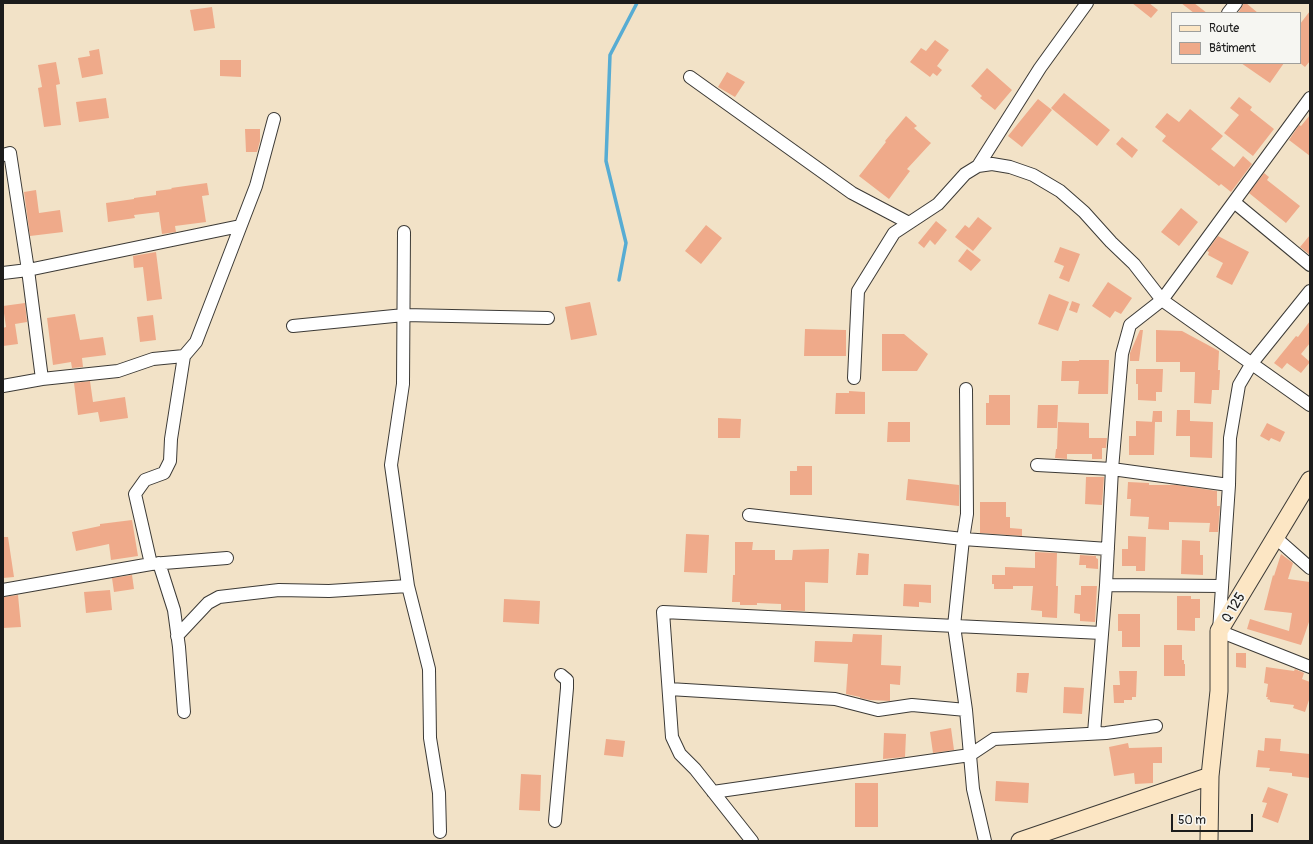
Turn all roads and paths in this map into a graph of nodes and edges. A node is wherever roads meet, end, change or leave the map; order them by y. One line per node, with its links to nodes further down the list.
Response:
1 (1087, 3): 8 (street)
2 (1236, 3): 3 (street)
3 (1229, 12)
4 (690, 78): 10 (street)
5 (1310, 98): 9 (street)
6 (274, 119): 11 (street)
7 (3, 155): 14 (street)
8 (978, 166): 10 (street); 17 (street)
9 (1234, 202): 13 (street); 17 (street)
10 (909, 223): 23 (street)
11 (240, 226): 14 (street); 21 (street)
12 (404, 232): 18 (street)
13 (1310, 265)
14 (28, 270): 15 (street); 24 (street)
15 (3, 273)
16 (1310, 291): 22 (street)
17 (1162, 300): 22 (street); 29 (street)
18 (404, 315): 19 (street); 20 (street); 40 (street)
19 (548, 318)
20 (293, 326)
21 (184, 356): 24 (street); 37 (street)
22 (1252, 364): 27 (street); 31 (street)
23 (854, 378)
24 (42, 380): 25 (street)
25 (3, 386)
26 (966, 389): 34 (street)
27 (1310, 405)
28 (1038, 465): 29 (street)
29 (1112, 469): 31 (street); 35 (street)
30 (1310, 480): 33 (street, Q 125)
31 (1229, 484): 41 (street)
32 (749, 515): 34 (street)
33 (1276, 538): 38 (street); 44 (street, Q 125)
34 (963, 539): 35 (street); 43 (street)
35 (1108, 550): 39 (street)
36 (227, 558): 37 (street)
37 (155, 564): 42 (street); 46 (street)
38 (1310, 568)
39 (1106, 585): 41 (street); 45 (street)
40 (408, 586): 46 (street); 58 (street)
41 (1222, 586): 44 (street)
42 (3, 590)
43 (954, 626): 45 (street); 49 (street); 50 (street)
44 (1219, 631): 47 (street); 55 (street, Q 125)
45 (1102, 633): 53 (street)
46 (177, 636): 51 (street)
47 (1310, 667)
48 (560, 675): 57 (street)
49 (669, 689): 50 (street); 56 (street)
50 (966, 710): 54 (street)
51 (184, 712)
52 (1156, 726): 53 (street)
53 (1094, 734): 54 (street)
54 (970, 755): 56 (street); 60 (street)
55 (1210, 776): 61 (street); 62 (street, Q 125)
56 (713, 792): 59 (street)
57 (555, 821)
58 (440, 832)
59 (752, 841)
60 (985, 841)
61 (1020, 841)
62 (1209, 841)

